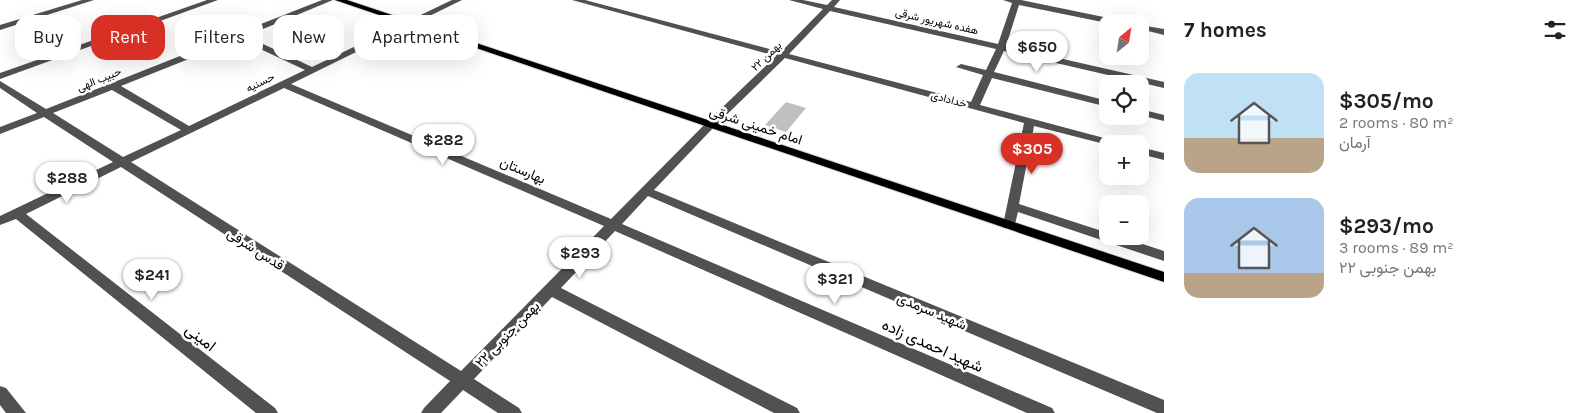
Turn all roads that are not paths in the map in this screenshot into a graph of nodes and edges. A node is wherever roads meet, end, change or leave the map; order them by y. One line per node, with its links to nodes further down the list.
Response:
1 (90, 0): 16 (street)
2 (214, 0): 28 (street)
3 (329, 0): 15 (street, حبیب الهی)
4 (339, 0): 12 (main road, امام خمینی شرقی)
5 (458, 0): 13 (street, حسنیه)
6 (576, 0): 23 (street, خدادادی)
7 (793, 0): 11 (street, هفده شهریور شرقی)
8 (836, 0): 11 (street, ۲۲ بهمن)
9 (1007, 0): 10 (street)
10 (1017, 1): 14 (street); 21 (street)
11 (829, 8): 21 (street, هفده شهریور شرقی); 23 (street, ۲۲ بهمن)
12 (385, 15)
13 (426, 15)
14 (1099, 18)
15 (263, 27)
16 (0, 28)
17 (1149, 29): 18 (street)
18 (1164, 32)
19 (478, 46): 39 (main road, امام خمینی شرقی)
20 (263, 47): 26 (street)
21 (1001, 47): 27 (street); 31 (street, هفده شهریور شرقی)
22 (354, 50): 26 (street, حسنیه)
23 (783, 55): 34 (street, خدادادی); 39 (street, ۲۲ بهمن)
24 (179, 60): 32 (street, حبیب الهی)
25 (961, 67): 27 (street)
26 (312, 70): 30 (street, حسنیه)
27 (989, 74): 33 (street); 34 (street)
28 (0, 76)
29 (0, 84): 35 (street, قدس شرقی)
30 (284, 84): 40 (street, حسنیه); 50 (street, بهارستان)
31 (1164, 85)
32 (113, 86): 35 (street, حبیب الهی); 40 (street)
33 (1099, 102)
34 (974, 106): 38 (street, خدادادی)
35 (45, 113): 41 (street, حبیب الهی); 45 (street, قدس شرقی)
36 (1149, 114): 37 (street)
37 (1164, 118)
38 (1030, 121): 42 (street, خدادادی); 47 (street)
39 (710, 125): 46 (street, ۲۲ بهمن جنوبی); 51 (main road, امام خمینی شرقی)
40 (189, 130): 45 (street, حسنیه)
41 (0, 131)
42 (1099, 139)
43 (1149, 153): 44 (street)
44 (1164, 157)
45 (122, 163): 48 (street, حسنیه); 55 (street, قدس شرقی)
46 (646, 191): 50 (street, ۲۲ بهمن جنوبی); 57 (street, شهید سرمدی)
47 (1012, 206): 51 (street); 52 (street)
48 (16, 213): 49 (street, حسنیه); 59 (street, امینی)
49 (0, 221)
50 (613, 224): 54 (street, ۲۲ بهمن جنوبی); 63 (street, شهید احمدی زاده)
51 (1009, 225): 53 (main road, امام خمینی شرقی)
52 (1164, 256)
53 (1164, 277)
54 (550, 289): 55 (street, ۲۲ بهمن جنوبی); 62 (street)
55 (462, 380): 60 (street, ۲۲ بهمن جنوبی); 61 (street, قدس شرقی)
56 (0, 393): 58 (street)
57 (1164, 408)
58 (15, 412)
59 (269, 413)
60 (430, 413)
61 (513, 413)
62 (791, 413)
63 (1046, 413)

